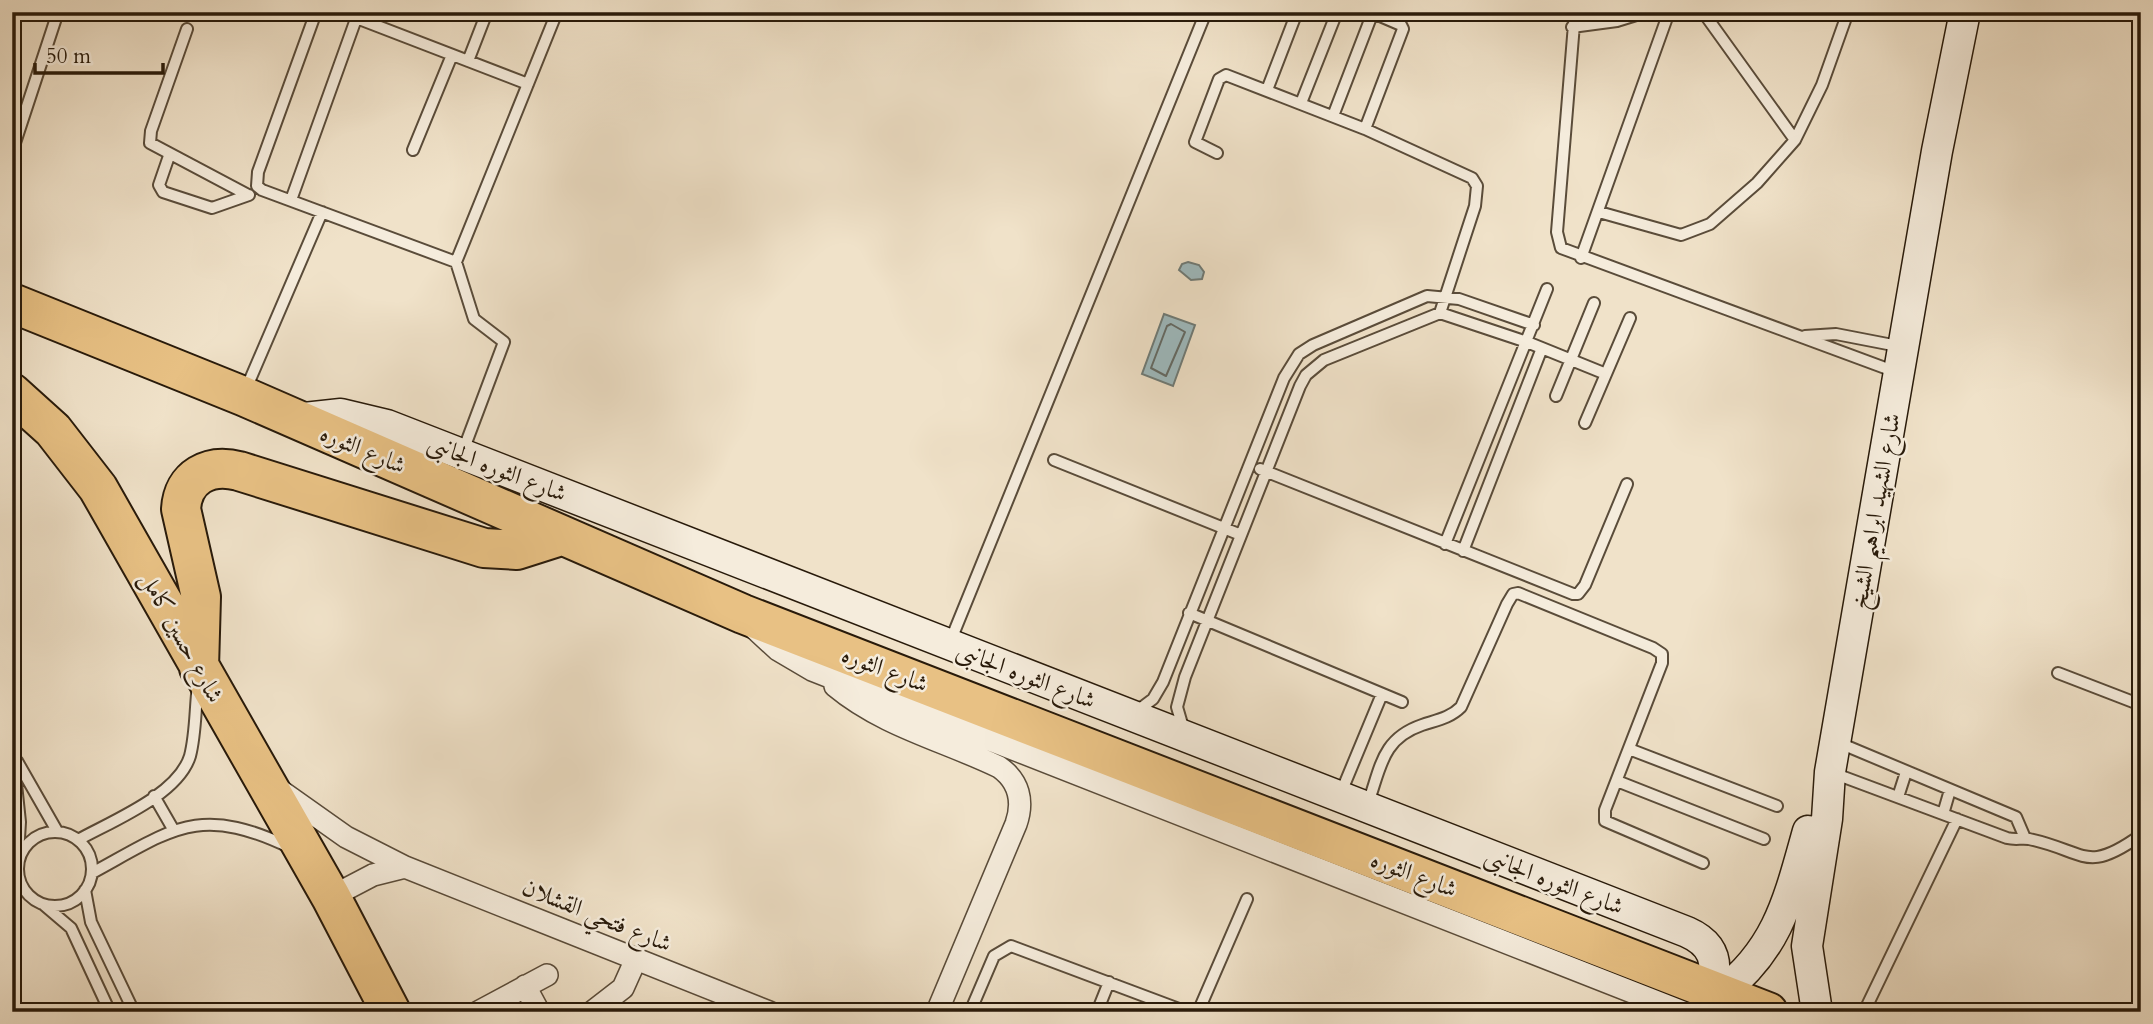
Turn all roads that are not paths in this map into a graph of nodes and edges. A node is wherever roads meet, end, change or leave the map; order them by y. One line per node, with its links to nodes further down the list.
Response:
1 (58, 12): 26 (lane)
2 (316, 12): 32 (lane)
3 (341, 12): 16 (lane)
4 (487, 12): 20 (lane)
5 (557, 12): 21 (lane)
6 (1206, 12): 70 (lane)
7 (1297, 12): 22 (lane)
8 (1337, 12): 23 (lane)
9 (1576, 12): 17 (lane)
10 (1646, 12): 17 (lane)
11 (1669, 12): 36 (lane)
12 (1703, 12): 27 (lane)
13 (1848, 12): 27 (lane)
14 (1965, 12): 50 (street, شارع الشهيد ابراهيم الشيخ)
15 (1373, 13): 24 (lane); 25 (lane)
16 (356, 19): 19 (lane); 34 (lane)
17 (1572, 27): 37 (lane)
18 (187, 29): 31 (lane)
19 (452, 55): 20 (lane); 28 (lane)
20 (468, 61): 21 (lane)
21 (528, 84): 38 (lane)
22 (1267, 90): 23 (lane); 30 (lane)
23 (1301, 103): 24 (lane)
24 (1333, 116): 25 (lane)
25 (1365, 129): 40 (lane)
26 (15, 137): 29 (lane)
27 (1795, 141): 36 (lane)
28 (413, 150)
29 (12, 152)
30 (1217, 153)
31 (169, 156): 33 (lane); 33 (lane)
32 (261, 190): 33 (lane); 34 (lane)
33 (248, 195)
34 (291, 200): 35 (lane)
35 (322, 212): 38 (lane); 53 (lane)
36 (1599, 212): 37 (lane)
37 (1581, 258): 46 (lane)
38 (456, 262): 57 (lane)
39 (1547, 289): 45 (lane)
40 (1445, 296): 43 (lane); 45 (lane); 59 (lane)
41 (12, 303): 53 (highway, شارع الثوره)
42 (1594, 303): 49 (lane)
43 (1440, 313): 47 (lane); 60 (lane)
44 (1630, 318): 51 (lane)
45 (1534, 325): 47 (lane)
46 (1805, 335): 50 (lane); 50 (lane)
47 (1527, 342): 48 (lane); 65 (lane)
48 (1542, 348): 49 (lane); 66 (lane)
49 (1571, 360): 51 (lane); 54 (lane)
50 (1901, 360): 82 (street, شارع الشهيد ابراهيم الشيخ)
51 (1606, 374): 56 (lane)
52 (12, 393): 72 (highway, شارع حسين كامل)
53 (243, 396): 55 (highway, شارع الثوره)
54 (1556, 396)
55 (294, 420): 57 (street, شارع الثوره الجانبى); 64 (highway, شارع الثوره)
56 (1585, 423)
57 (463, 454): 70 (street, شارع الثوره الجانبى)
58 (1054, 460): 62 (lane)
59 (1251, 466): 60 (lane); 62 (lane)
60 (1266, 472): 63 (lane); 65 (lane)
61 (1626, 484): 66 (lane)
62 (1224, 528): 63 (lane); 67 (lane)
63 (1241, 535): 69 (lane)
64 (561, 536): 68 (highway, شارع الثوره); 72 (highway)
65 (1445, 544): 66 (lane)
66 (1463, 551)
67 (1189, 612): 69 (lane); 75 (lane)
68 (743, 614): 73 (street); 117 (highway, شارع الثوره)
69 (1208, 621): 76 (lane); 77 (lane)
70 (956, 647): 71 (lane); 80 (street, شارع الثوره الجانبى)
71 (993, 648)
72 (200, 668): 86 (highway, شارع حسين كامل); 91 (lane)
73 (821, 673): 117 (street); 125 (street)
74 (2058, 673): 79 (lane)
75 (1160, 689): 77 (lane); 80 (lane)
76 (1382, 694): 78 (lane); 94 (lane)
77 (1179, 697): 81 (lane)
78 (1402, 702)
79 (2141, 705)
80 (1121, 707): 81 (street, شارع الثوره الجانبى)
81 (1188, 737): 94 (street, شارع الثوره الجانبى)
82 (1836, 742): 87 (street, شارع الشهيد ابراهيم الشيخ); 88 (lane)
83 (12, 747): 85 (lane)
84 (1629, 749): 89 (lane); 94 (lane); 95 (lane)
85 (15, 759): 99 (lane); 105 (lane)
86 (258, 771): 104 (highway, شارع حسين كامل); 107 (street, شارع فتحي القشلان)
87 (1830, 772): 92 (lane); 117 (street); 131 (street, شارع الشهيد ابراهيم الشيخ)
88 (1906, 772): 90 (lane); 92 (lane)
89 (1617, 781): 102 (lane); 106 (lane)
90 (1950, 790): 93 (lane); 96 (lane)
91 (154, 796): 98 (lane); 103 (lane)
92 (1898, 797): 96 (lane)
93 (1973, 799): 97 (lane); 101 (lane)
94 (1353, 802): 117 (street, شارع الثوره الجانبى)
95 (1777, 806)
96 (1942, 814): 97 (lane)
97 (1961, 821): 101 (lane); 132 (lane)
98 (173, 829): 104 (lane); 108 (lane)
99 (57, 831): 103 (lane); 105 (lane)
100 (2141, 835): 101 (lane)
101 (2025, 838)
102 (1764, 839)
103 (78, 840): 108 (lane)
104 (307, 856): 110 (highway, شارع حسين كامل)
105 (18, 860): 112 (lane)
106 (1703, 863)
107 (405, 867): 110 (street); 113 (street, شارع فتحي القشلان)
108 (92, 873): 109 (lane)
109 (85, 890): 112 (lane); 119 (lane)
110 (331, 897): 120 (highway, شارع حسين كامل)
111 (1247, 900): 129 (lane)
112 (42, 903): 118 (lane)
113 (636, 959): 123 (street); 124 (street, شارع فتحي القشلان)
114 (547, 975): 116 (street)
115 (1110, 982): 126 (lane); 127 (lane); 128 (lane)
116 (525, 986): 121 (street); 122 (street)
117 (1705, 998): 130 (highway, شارع الثوره)
118 (110, 1012)
119 (134, 1012)
120 (391, 1012)
121 (478, 1012)
122 (539, 1012)
123 (592, 1012)
124 (769, 1012)
125 (937, 1012)
126 (970, 1012)
127 (1097, 1012)
128 (1186, 1012)
129 (1198, 1012)
130 (1768, 1012)
131 (1817, 1012)
132 (1864, 1012)

